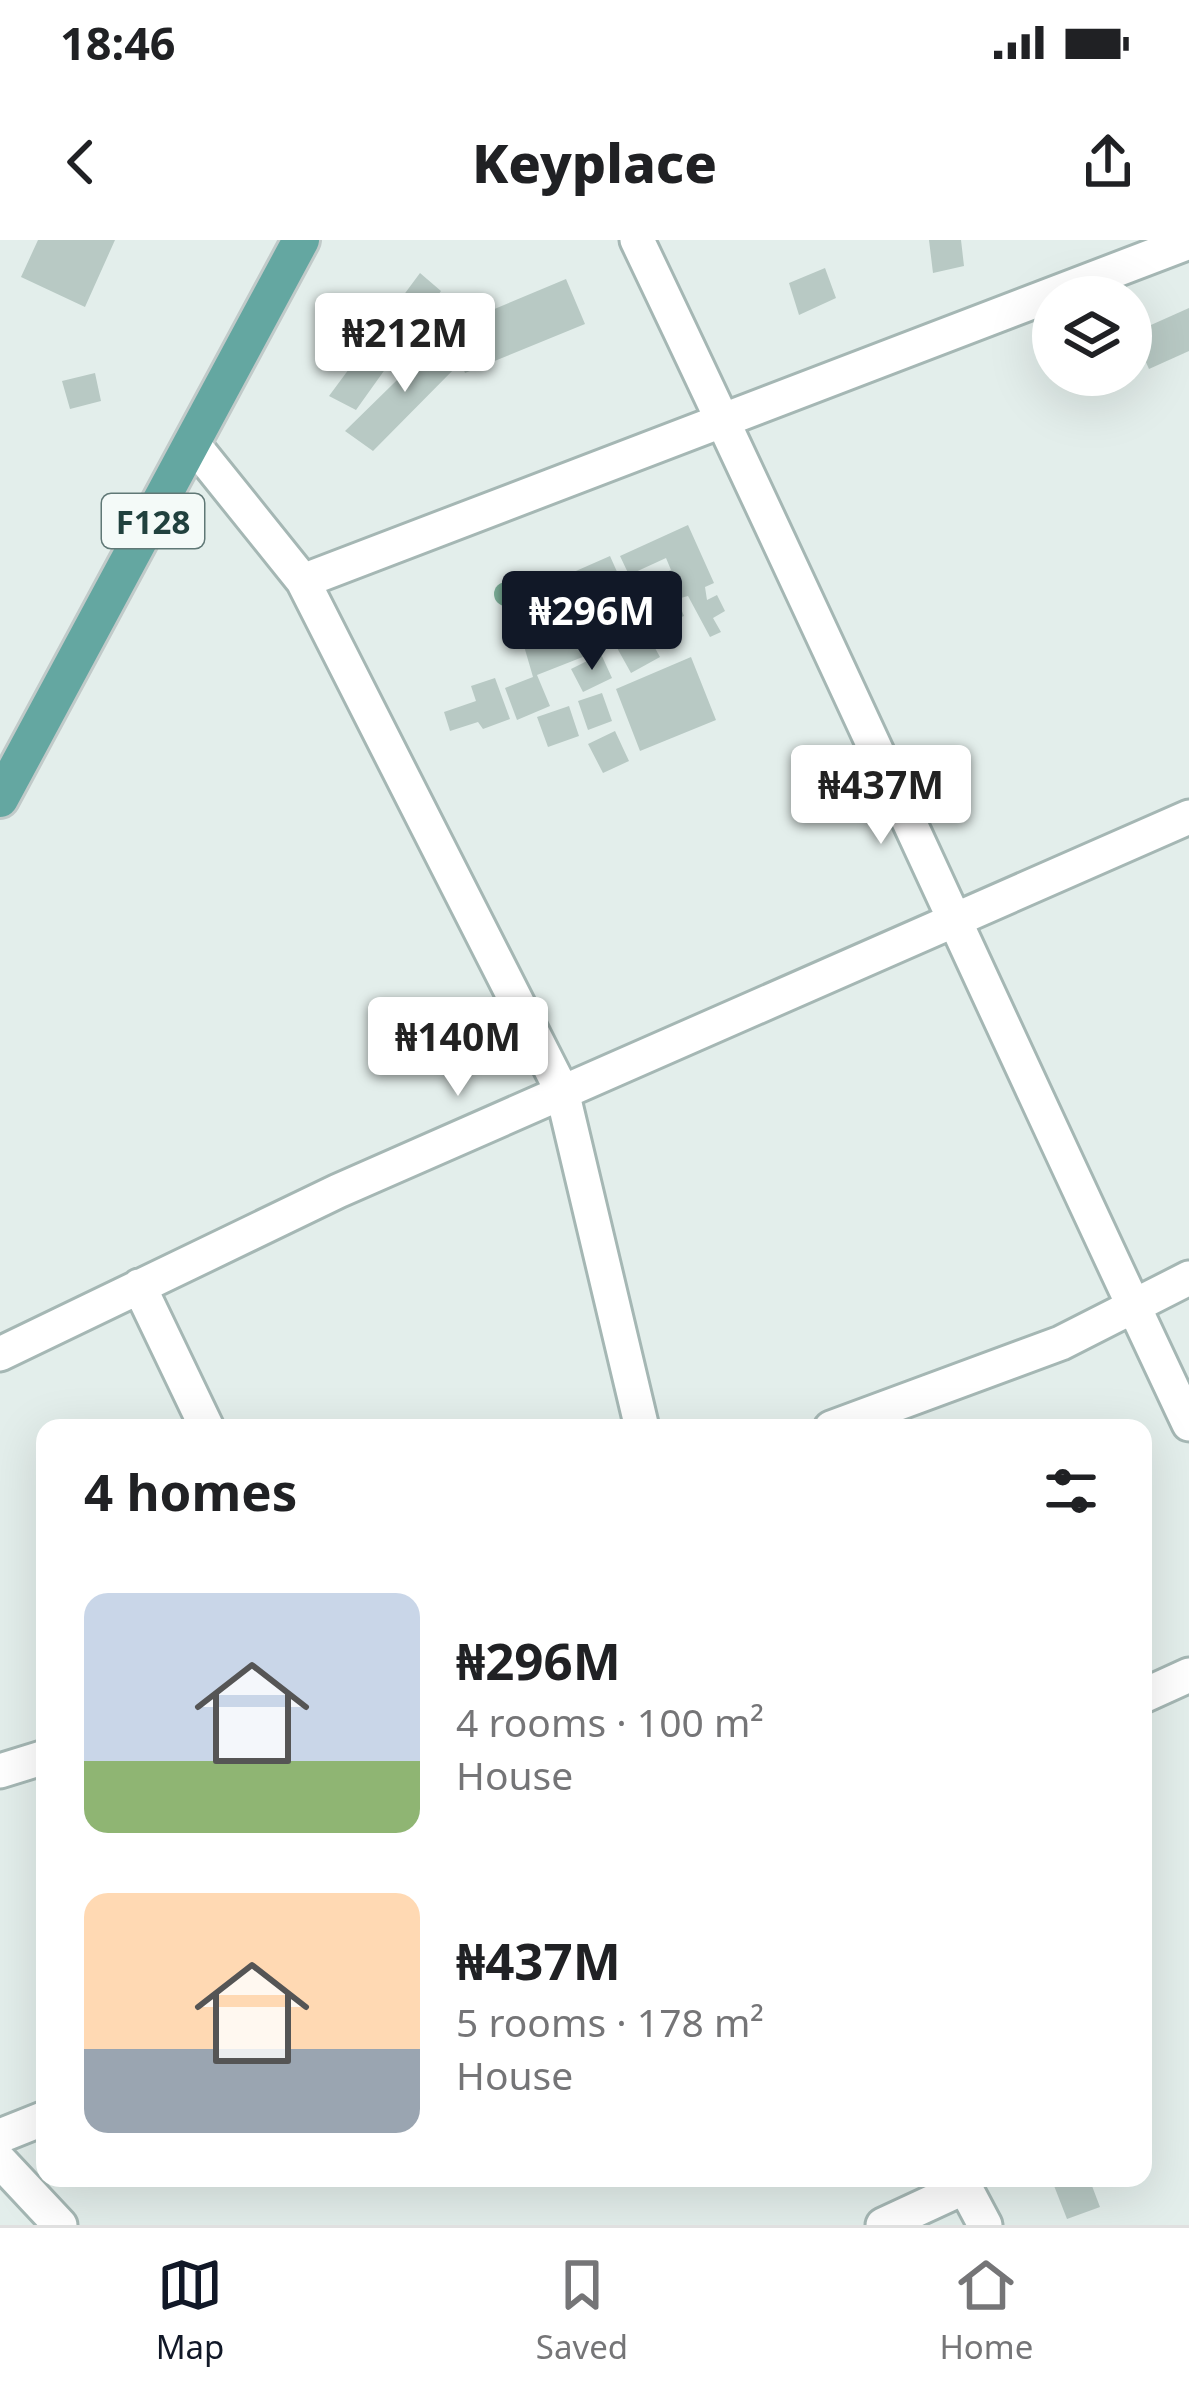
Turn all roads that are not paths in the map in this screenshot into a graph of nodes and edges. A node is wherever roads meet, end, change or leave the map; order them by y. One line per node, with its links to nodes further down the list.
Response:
1 (301, 240): 5 (main road, F128)
2 (637, 240): 4 (street)
3 (1189, 242): 4 (street)
4 (722, 418): 6 (street); 9 (street)
5 (194, 444): 6 (street); 7 (main road, F128)
6 (303, 581): 10 (street)
7 (0, 799)
8 (1189, 817): 9 (street)
9 (950, 920): 10 (street); 13 (street)
10 (562, 1091): 12 (street); 16 (street)
11 (1189, 1278): 13 (street)
12 (139, 1286): 14 (street); 15 (street)
13 (1132, 1303): 17 (street); 18 (street)
14 (0, 1354)
15 (203, 1419)
16 (640, 1419)
17 (855, 1419)
18 (1189, 1424)
19 (1189, 1675): 20 (street)
20 (1152, 1692)
21 (36, 1760): 22 (street)
22 (0, 1771)
23 (36, 2122): 24 (street)
24 (0, 2136)
25 (0, 2161): 28 (street)
26 (955, 2187): 29 (street)
27 (964, 2187): 30 (street)
28 (60, 2225)
29 (884, 2225)
30 (985, 2225)

